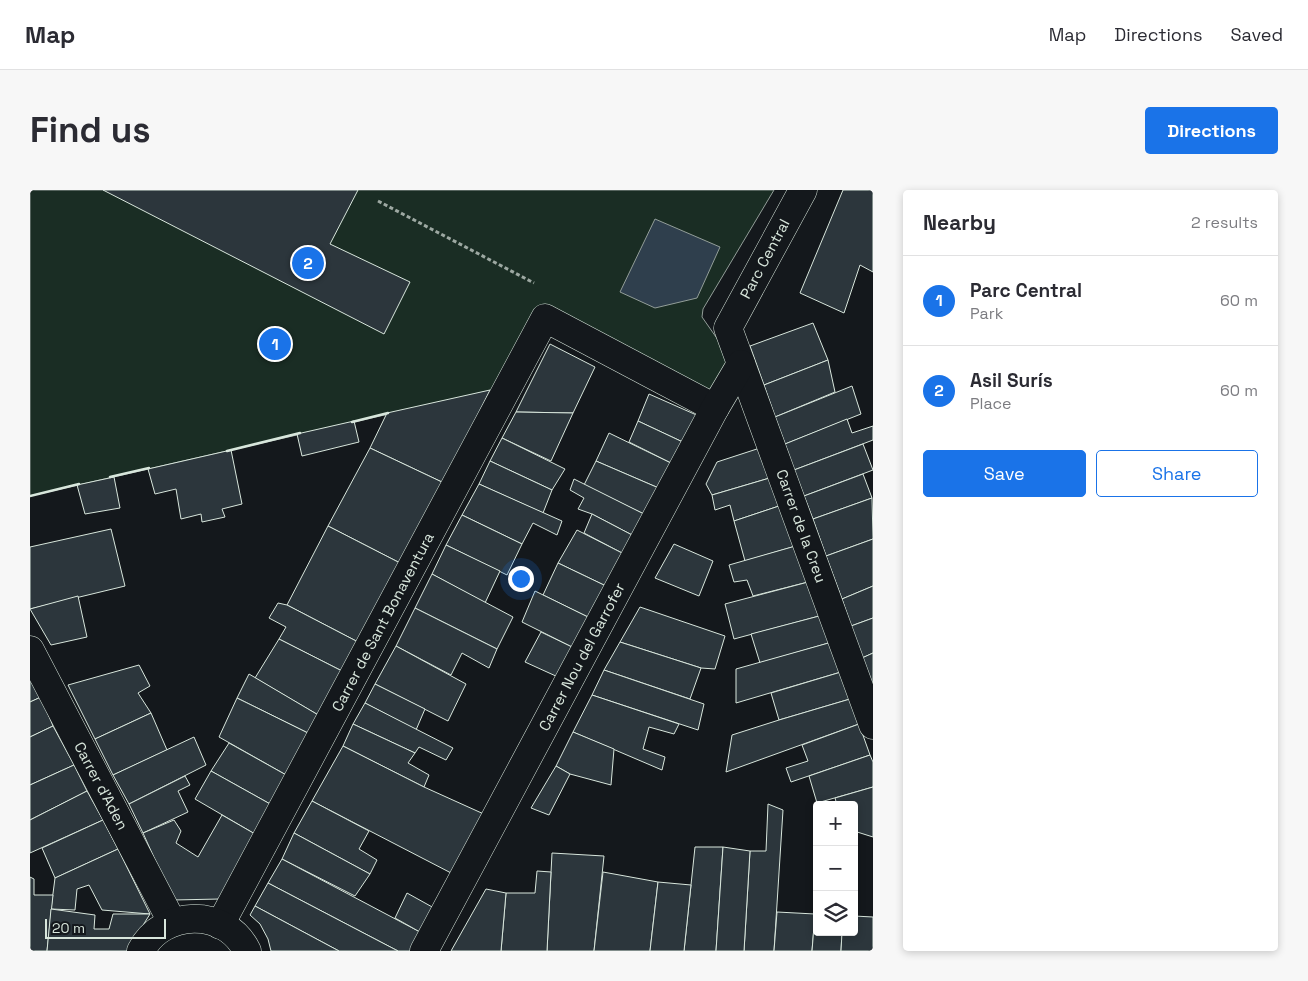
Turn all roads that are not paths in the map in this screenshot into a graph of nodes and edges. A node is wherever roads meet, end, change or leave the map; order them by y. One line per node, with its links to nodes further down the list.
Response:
1 (803, 190): 2 (street, Parc Central)
2 (728, 328): 3 (street, Carrer de la Creu)
3 (741, 364): 4 (street, Carrer Nou del Garrofer); 6 (street, Carrer de la Creu)
4 (715, 408): 8 (street, Carrer de Sant Bonaventura); 11 (street, Carrer Nou del Garrofer)
5 (30, 650): 7 (street, Carrer d'Aden)
6 (873, 725)
7 (172, 922): 8 (street); 9 (street)
8 (220, 924): 10 (street)
9 (140, 951)
10 (247, 951)
11 (424, 951)

